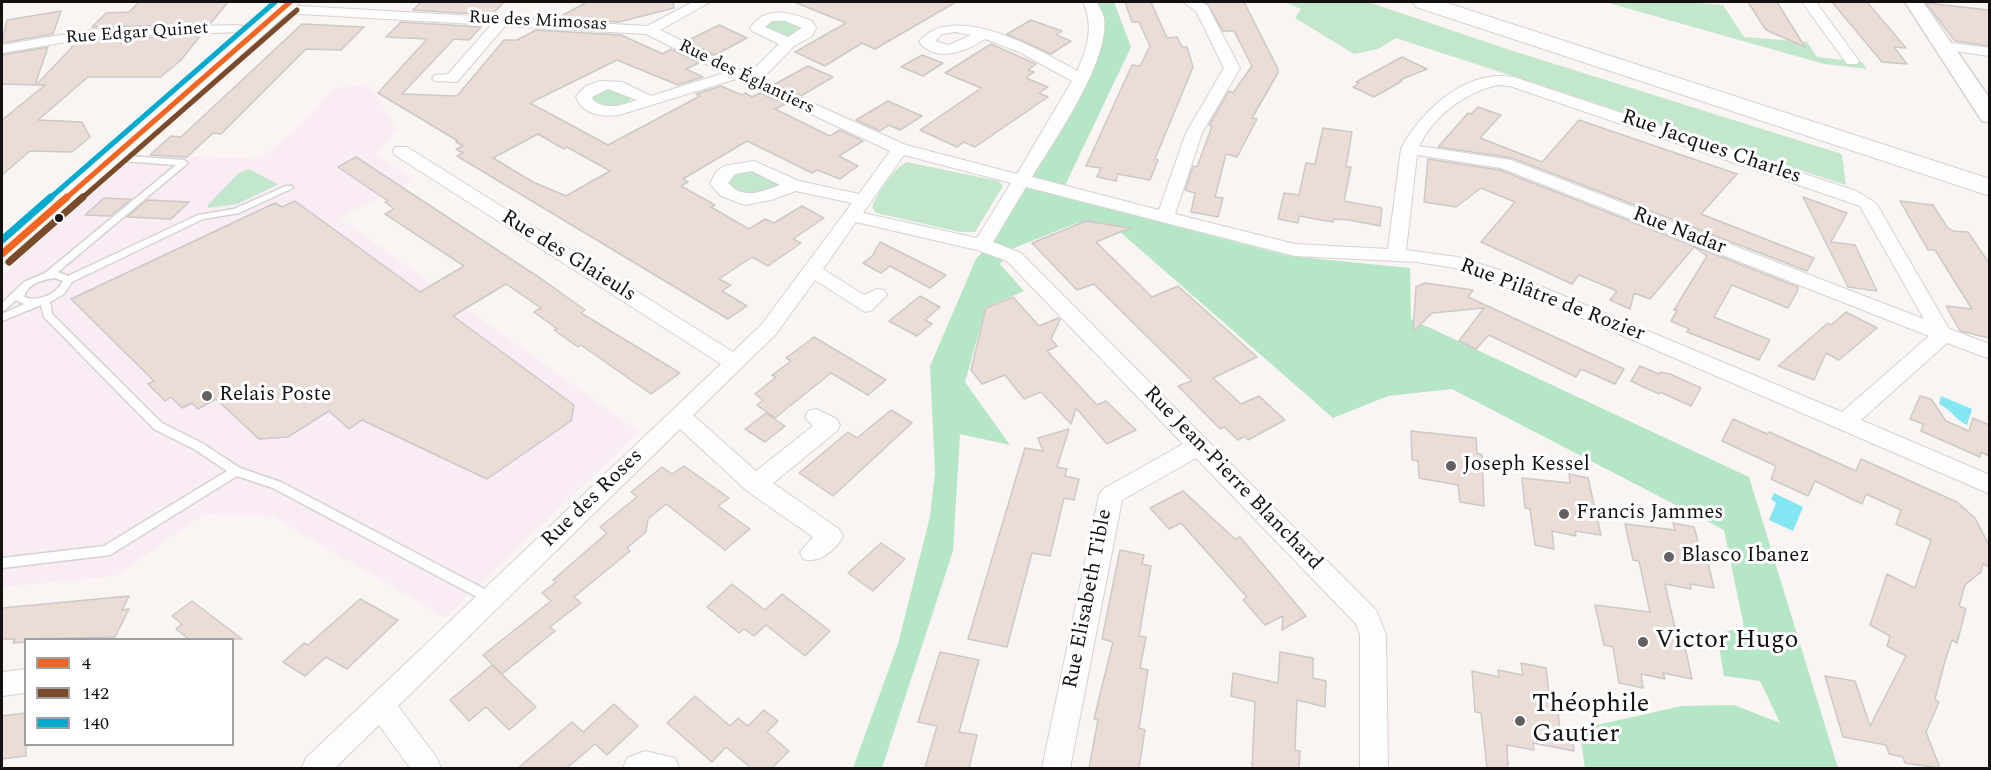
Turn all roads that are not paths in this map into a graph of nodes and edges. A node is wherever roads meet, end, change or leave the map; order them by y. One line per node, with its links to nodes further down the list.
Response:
1 (395, 2): 13 (street)
2 (703, 2): 12 (street, Rue des Églantiers)
3 (1090, 2): 26 (street)
4 (1191, 2): 39 (street)
5 (1424, 2): 37 (highway)
6 (1461, 2): 33 (highway)
7 (1809, 2): 23 (street)
8 (1902, 2): 15 (street)
9 (1914, 2): 15 (street)
10 (669, 3): 12 (street)
11 (280, 4): 13 (street, Rue des Mimosas); 16 (main road); 32 (main road)
12 (683, 11): 17 (street, Rue des Églantiers)
13 (383, 14): 14 (street, Rue des Mimosas)
14 (502, 21): 17 (street, Rue des Mimosas); 24 (street)
15 (1928, 24): 20 (street)
16 (237, 29): 21 (street, Rue Edgar Quinet); 40 (main road)
17 (649, 30): 25 (street, Rue des Églantiers)
18 (987, 31): 26 (street)
19 (789, 43): 25 (street)
20 (1944, 46): 22 (street); 28 (street)
21 (2, 49)
22 (1989, 52)
23 (1852, 61)
24 (440, 78)
25 (744, 78): 27 (street); 29 (street, Rue des Églantiers)
26 (1080, 80): 34 (street)
27 (650, 101)
28 (1989, 116)
29 (900, 149): 34 (street, Rue des Églantiers); 38 (street, Rue des Roses)
30 (1409, 149): 43 (street, Rue Jacques Charles); 52 (street, Rue Nadar); 52 (street, Rue Jacques Charles)
31 (401, 151): 54 (street, Rue des Glaieuls)
32 (110, 158): 42 (main road); 45 (lane)
33 (1989, 173)
34 (1023, 178): 39 (street, Rue Pilâtre de Rozier); 41 (street)
35 (794, 185): 38 (street, Rue Jean-Pierre Blanchard)
36 (289, 188): 46 (lane)
37 (1989, 188)
38 (858, 208): 41 (street, Rue Jean-Pierre Blanchard); 44 (street, Rue des Roses)
39 (1165, 217): 43 (street, Rue Pilâtre de Rozier)
40 (2, 233)
41 (982, 245): 58 (street, Rue Jean-Pierre Blanchard)
42 (2, 254)
43 (1396, 255): 57 (street, Rue Pilâtre de Rozier)
44 (812, 270): 48 (street); 54 (street, Rue des Roses)
45 (49, 275): 46 (lane); 47 (lane)
46 (68, 280): 49 (lane)
47 (21, 290): 49 (lane); 50 (lane)
48 (877, 295)
49 (40, 301): 51 (lane); 59 (lane)
50 (2, 308)
51 (2, 318)
52 (1943, 335): 53 (street, Rue Nadar); 57 (street)
53 (1989, 352)
54 (735, 363): 55 (street, Rue des Roses)
55 (680, 414): 60 (street); 64 (street, Rue des Roses)
56 (816, 417): 60 (street)
57 (1844, 423): 61 (street, Rue Pilâtre de Rozier)
58 (1200, 445): 72 (street, Rue Elisabeth Tible); 73 (street, Rue Jean-Pierre Blanchard)
59 (237, 471): 63 (lane); 64 (lane)
60 (755, 485): 62 (street)
61 (1989, 485)
62 (812, 552)
63 (2, 563)
64 (490, 598): 67 (street, Rue des Roses)
65 (24, 681): 66 (street)
66 (2, 684)
67 (381, 705): 68 (street, Rue des Roses); 69 (street)
68 (316, 768)
69 (427, 768)
70 (637, 768): 71 (street)
71 (665, 768)
72 (1056, 768)
73 (1374, 768)

